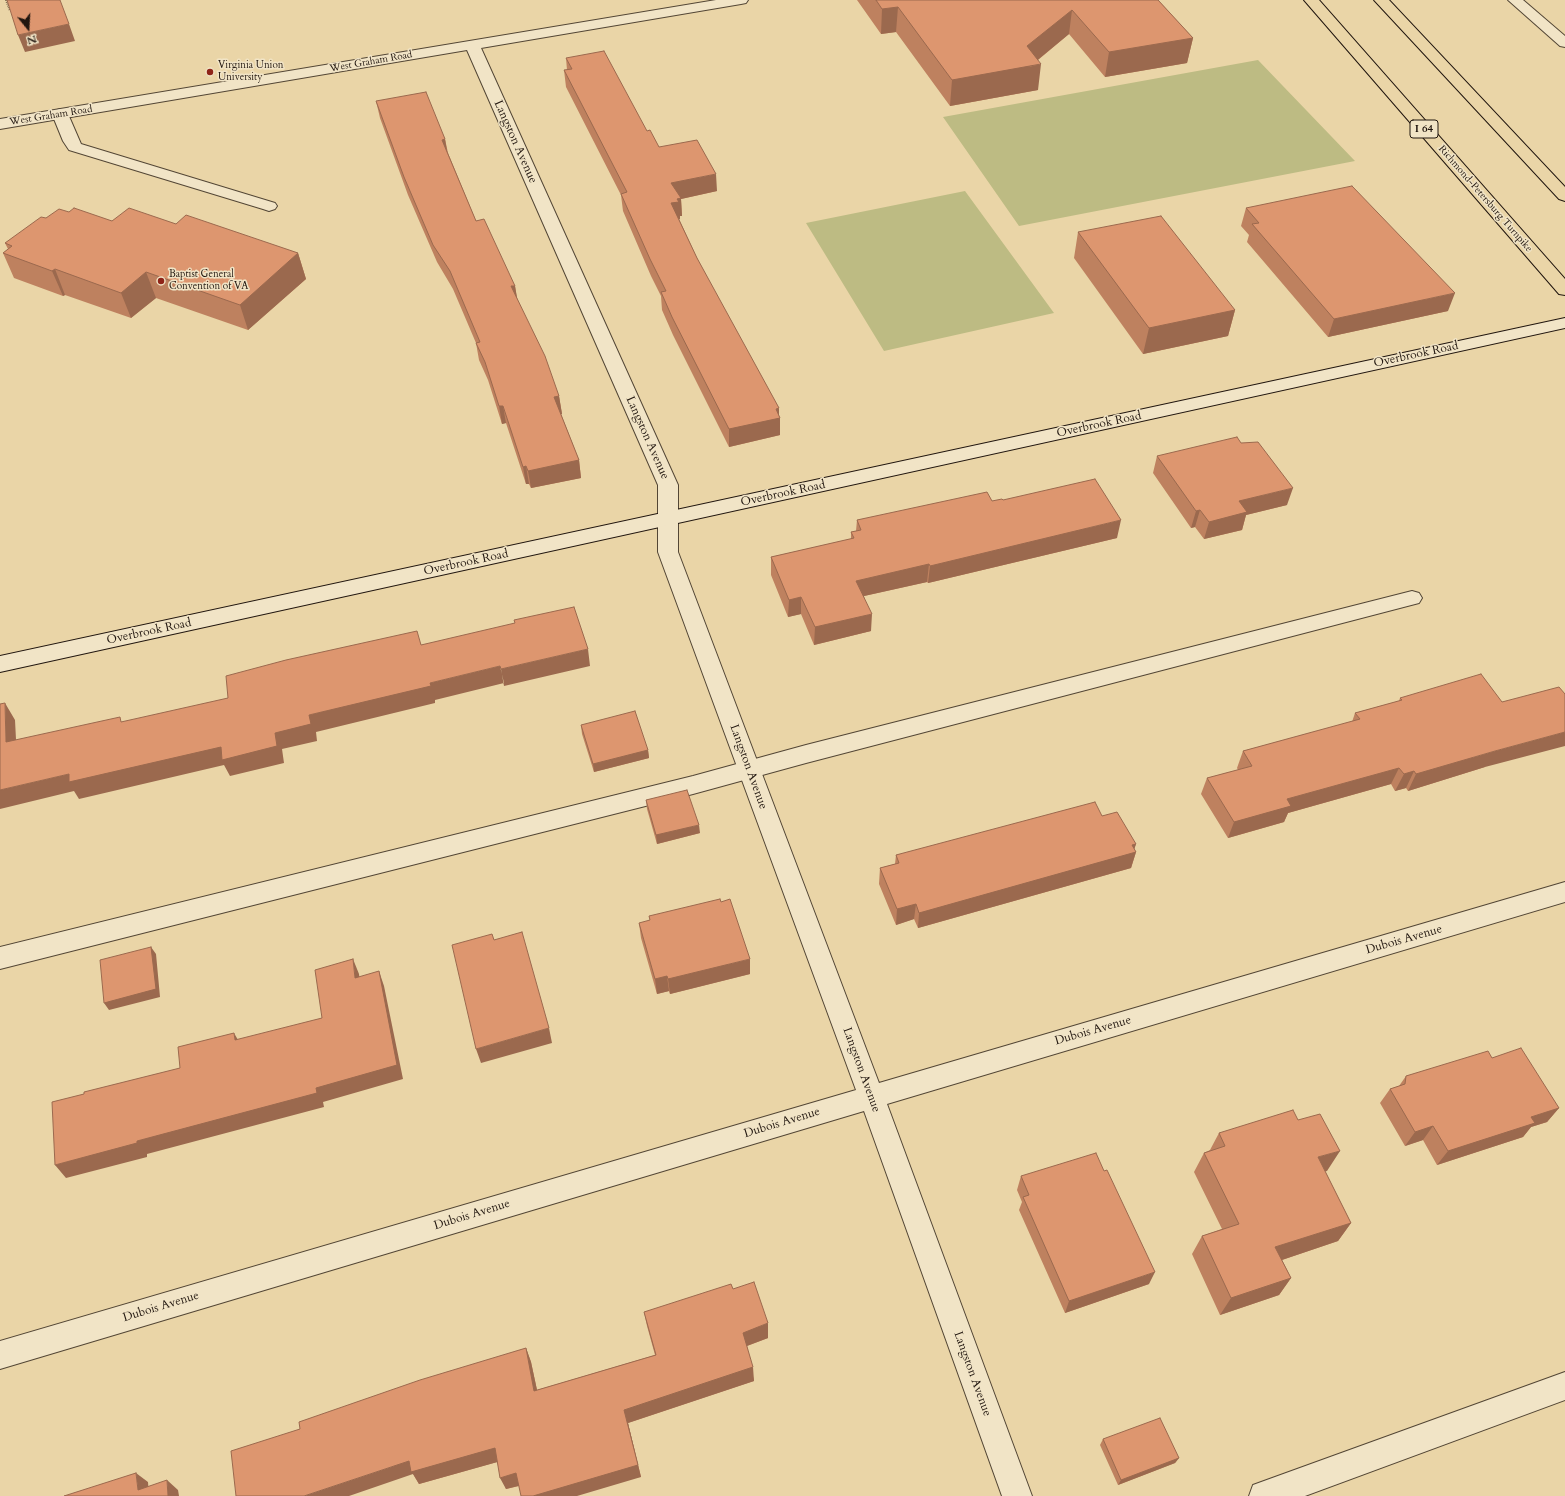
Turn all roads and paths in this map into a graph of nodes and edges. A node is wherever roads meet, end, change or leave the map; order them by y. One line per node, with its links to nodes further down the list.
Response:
1 (6, 0): 6 (path)
2 (741, 0): 8 (street, West Graham Road)
3 (1310, 0): 13 (highway, Richmond-Petersburg Turnpike / I 64)
4 (1382, 0): 11 (highway)
5 (1515, 0): 7 (street)
6 (10, 11)
7 (1565, 43)
8 (472, 45): 9 (street, West Graham Road); 15 (street, Langston Avenue)
9 (60, 114): 10 (street, West Graham Road); 12 (street)
10 (0, 124)
11 (1565, 196)
12 (269, 206)
13 (1565, 290)
14 (1565, 323): 15 (street, Overbrook Road)
15 (668, 519): 17 (street, Overbrook Road); 18 (street, Langston Avenue)
16 (1412, 598): 18 (street)
17 (0, 664)
18 (749, 770): 20 (street); 21 (street, Langston Avenue)
19 (1565, 892): 21 (street, Dubois Avenue)
20 (0, 958)
21 (871, 1096): 22 (street, Dubois Avenue); 24 (street, Langston Avenue)
22 (0, 1355)
23 (1565, 1386): 25 (street)
24 (1017, 1496)
25 (1264, 1496)

